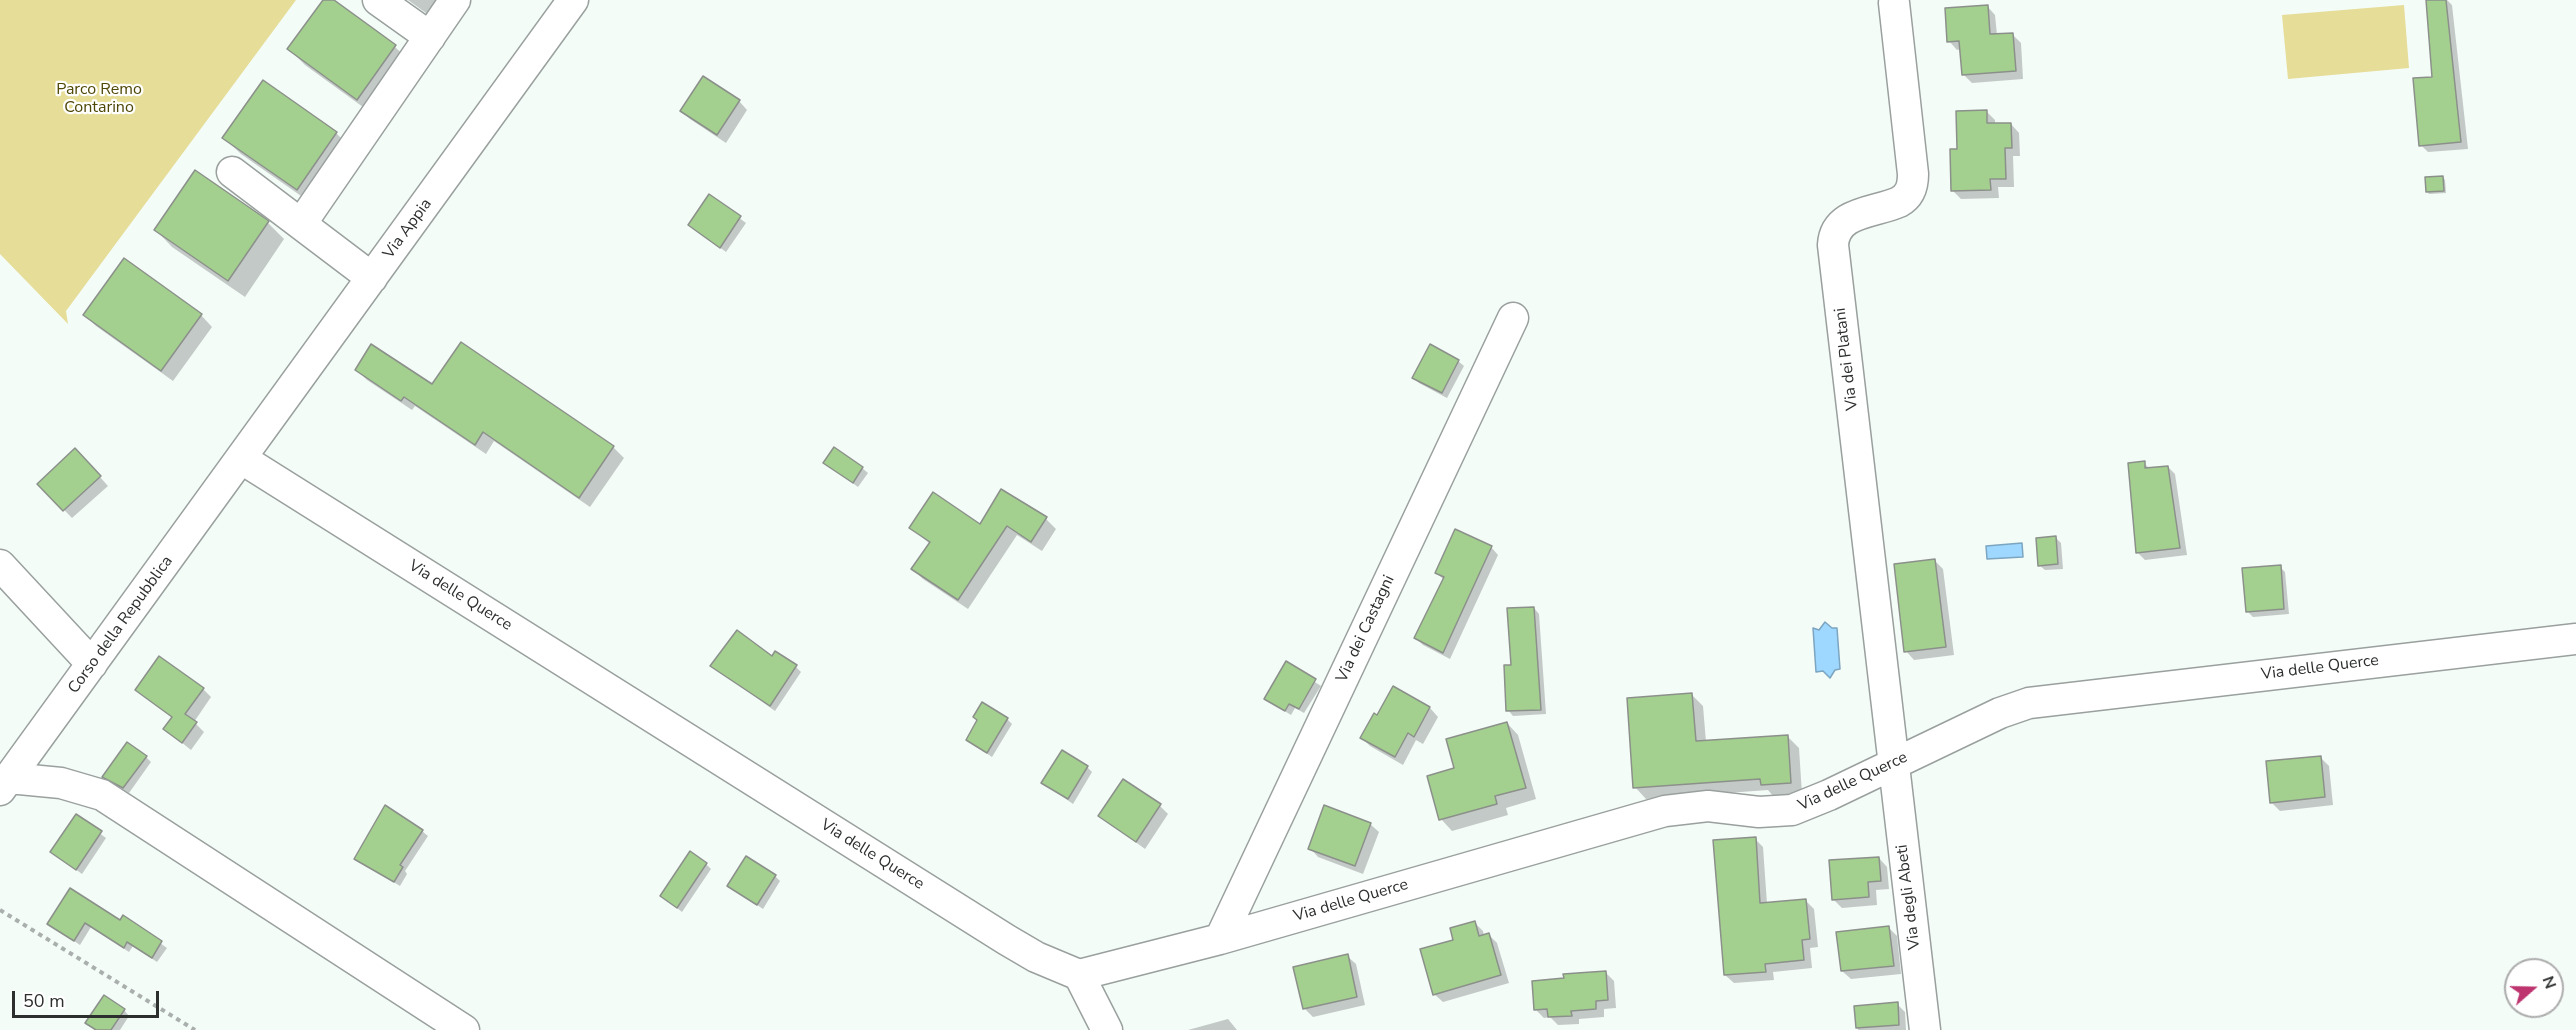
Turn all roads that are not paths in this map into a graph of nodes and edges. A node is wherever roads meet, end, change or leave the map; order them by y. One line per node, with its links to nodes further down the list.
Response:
1 (378, 0): 5 (street)
2 (455, 0): 5 (street)
3 (573, 0): 8 (street, Via Appia)
4 (1894, 3): 14 (street, Via dei Platani)
5 (430, 37): 7 (street)
6 (232, 172): 7 (street)
7 (302, 224): 8 (street)
8 (372, 278): 10 (street, Via Appia)
9 (1513, 318): 16 (street, Via dei Castagni)
10 (242, 459): 13 (street, Corso della Repubblica); 17 (street, Via delle Querce)
11 (0, 565): 13 (street)
12 (2576, 639): 14 (street, Via delle Querce)
13 (92, 664): 15 (street, Corso della Repubblica)
14 (1894, 763): 16 (street, Via delle Querce); 20 (street, Via degli Abeti)
15 (5, 784): 18 (street)
16 (1220, 939): 17 (street, Via delle Querce)
17 (1079, 975): 19 (street)
18 (464, 1030)
19 (1107, 1030)
20 (1924, 1030)

